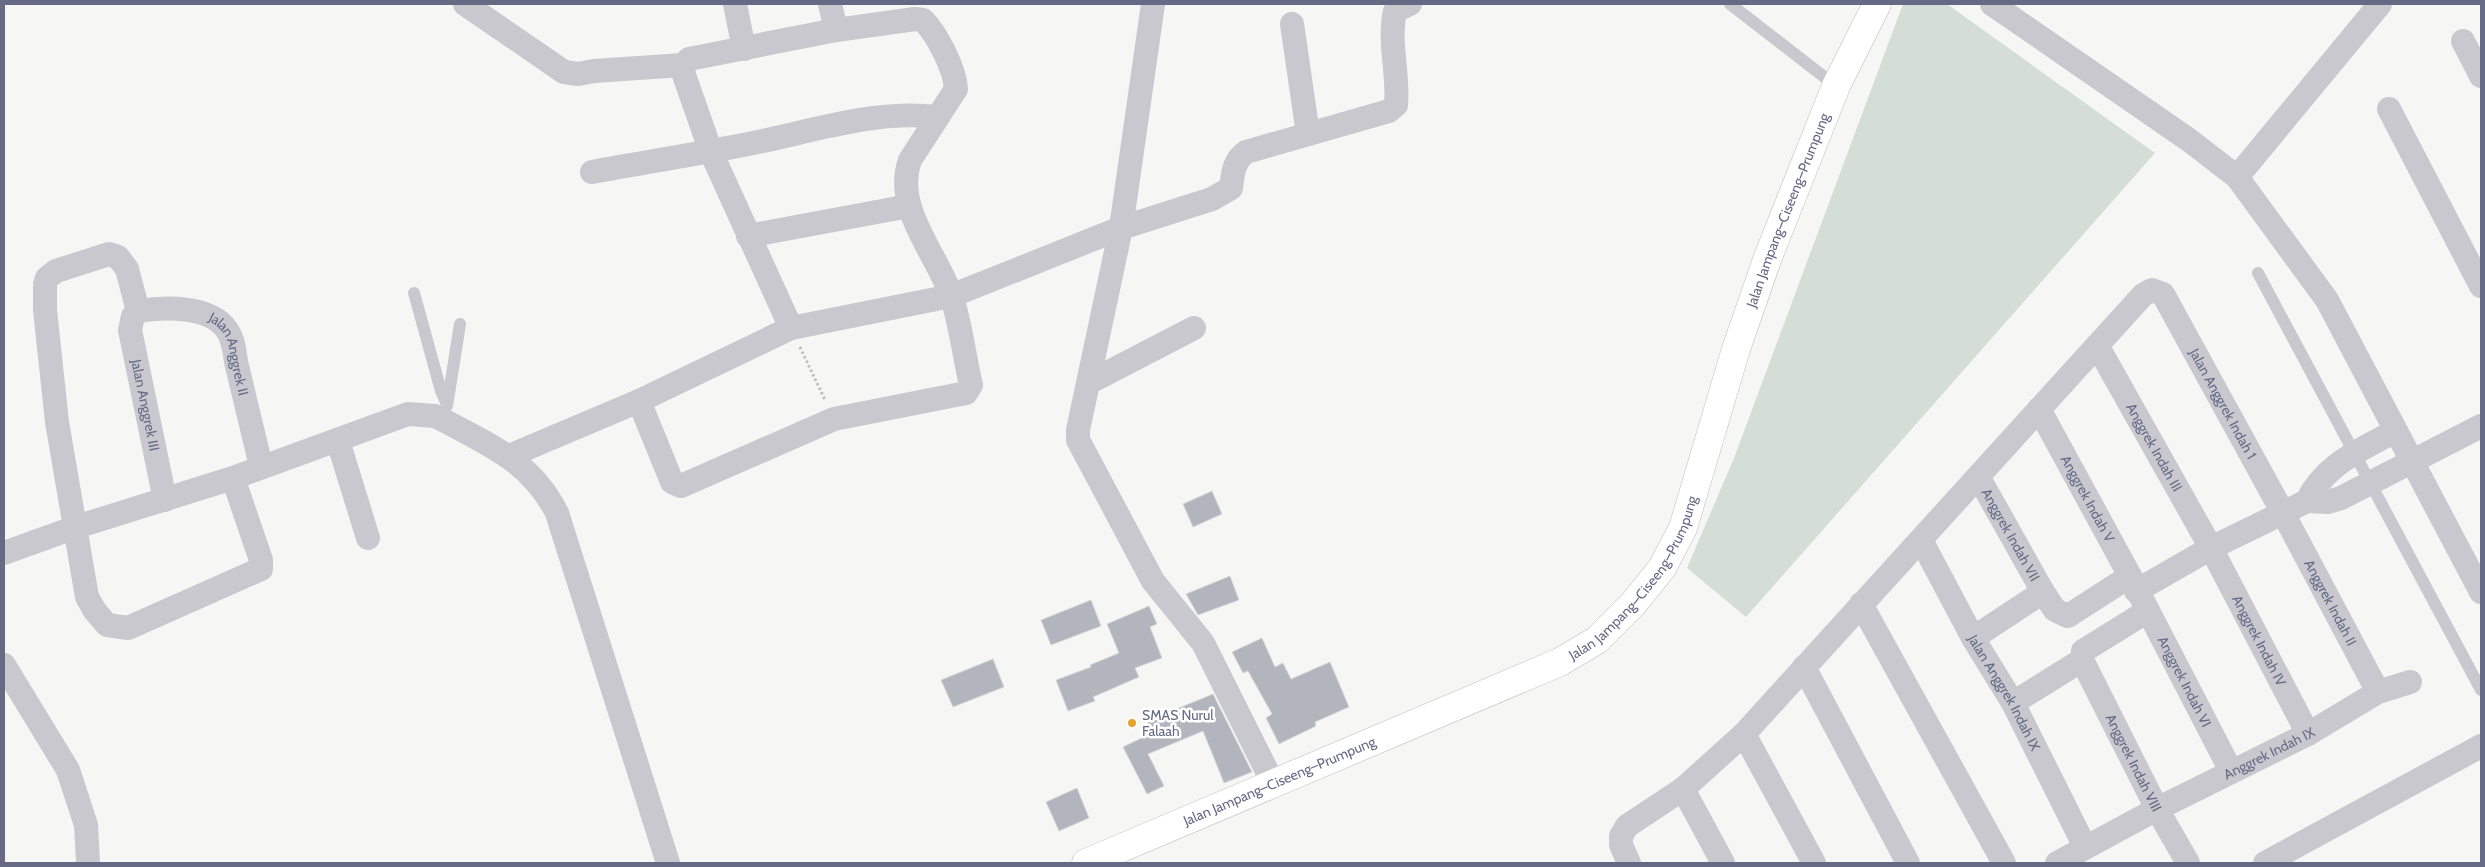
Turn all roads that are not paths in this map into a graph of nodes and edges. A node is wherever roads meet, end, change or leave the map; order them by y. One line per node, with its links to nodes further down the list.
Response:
1 (465, 4): 14 (street)
2 (735, 4): 13 (street)
3 (830, 4): 11 (street)
4 (1153, 4): 24 (street)
5 (1730, 4): 16 (lane)
6 (1877, 4): 16 (main road, Jalan Jampang–Ciseeng–Prumpung)
7 (1992, 4): 21 (street)
8 (2380, 4): 21 (street)
9 (1399, 6): 19 (street)
10 (1292, 24): 19 (street)
11 (836, 30): 13 (street); 18 (street)
12 (2463, 41): 15 (street)
13 (744, 49): 14 (street)
14 (683, 65): 20 (street)
15 (2481, 76)
16 (1836, 86): 73 (main road, Jalan Jampang–Ciseeng–Prumpung)
17 (2389, 110): 27 (street)
18 (936, 117): 20 (street); 23 (street)
19 (1308, 134): 24 (street)
20 (711, 152): 22 (street); 25 (street)
21 (2228, 171): 40 (street)
22 (592, 172)
23 (909, 206): 25 (street); 29 (street)
24 (1121, 228): 29 (street); 35 (street)
25 (748, 236): 32 (street)
26 (2258, 273): 42 (lane)
27 (2481, 286)
28 (414, 293): 38 (lane)
29 (951, 296): 32 (street); 36 (street)
30 (138, 311): 45 (street, Jalan Anggrek II); 49 (street, Jalan Anggrek III); 52 (street)
31 (460, 324): 38 (lane)
32 (791, 328): 36 (street)
33 (1194, 328): 35 (street)
34 (2098, 347): 37 (street); 51 (street, Jalan Anggrek Indah 1); 55 (street, Anggrek Indah III)
35 (1088, 383): 73 (street)
36 (638, 401): 43 (street)
37 (2039, 409): 47 (street); 59 (street, Anggrek Indah V)
38 (446, 413): 41 (street); 43 (street)
39 (2481, 426): 44 (street)
40 (2395, 431): 42 (street); 44 (street)
41 (338, 441): 45 (street); 53 (street)
42 (2355, 453): 48 (lane); 50 (street)
43 (510, 456): 79 (street)
44 (2411, 462): 48 (street); 58 (street)
45 (261, 466): 46 (street)
46 (234, 478): 49 (street); 52 (street)
47 (1979, 478): 54 (street); 57 (street, Anggrek Indah VII)
48 (2372, 484): 50 (street); 66 (lane)
49 (165, 500): 52 (street)
50 (2307, 500): 51 (street)
51 (2283, 513): 55 (street); 67 (street, Anggrek Indah II)
52 (76, 527): 56 (street)
53 (368, 538)
54 (1921, 540): 60 (street); 61 (street, Jalan Anggrek Indah IX)
55 (2211, 548): 59 (street); 70 (street, Anggrek Indah IV)
56 (4, 553)
57 (2043, 592): 59 (street, Anggrek Indah VII); 61 (street)
58 (2481, 592)
59 (2138, 593): 62 (street); 72 (street, Anggrek Indah VI)
60 (1861, 604): 64 (street); 85 (street)
61 (1973, 638): 68 (street, Jalan Anggrek Indah IX)
62 (2082, 660): 68 (street); 75 (street, Anggrek Indah VIII)
63 (4, 666): 78 (street)
64 (1804, 667): 69 (street); 84 (street)
65 (2410, 682): 67 (street, Anggrek Indah IX)
66 (2481, 690)
67 (2378, 692): 70 (street, Anggrek Indah IX)
68 (2013, 703): 76 (street, Jalan Anggrek Indah IX)
69 (1744, 734): 74 (street); 83 (street)
70 (2308, 734): 72 (street, Anggrek Indah IX)
71 (2481, 746): 88 (street)
72 (2230, 772): 75 (street, Anggrek Indah IX)
73 (1273, 783): 77 (main road, Jalan Jampang–Ciseeng–Prumpung)
74 (1683, 789): 81 (street); 82 (street)
75 (2157, 809): 76 (street, Anggrek Indah IX); 87 (street, Anggrek Indah VIII)
76 (2085, 847): 86 (street, Anggrek Indah IX)
77 (1129, 855): 80 (main road, Jalan Jampang–Ciseeng–Prumpung)
78 (88, 863)
79 (668, 863)
80 (1086, 863)
81 (1629, 863)
82 (1723, 863)
83 (1814, 863)
84 (1908, 863)
85 (2004, 863)
86 (2057, 863)
87 (2188, 863)
88 (2266, 863)

